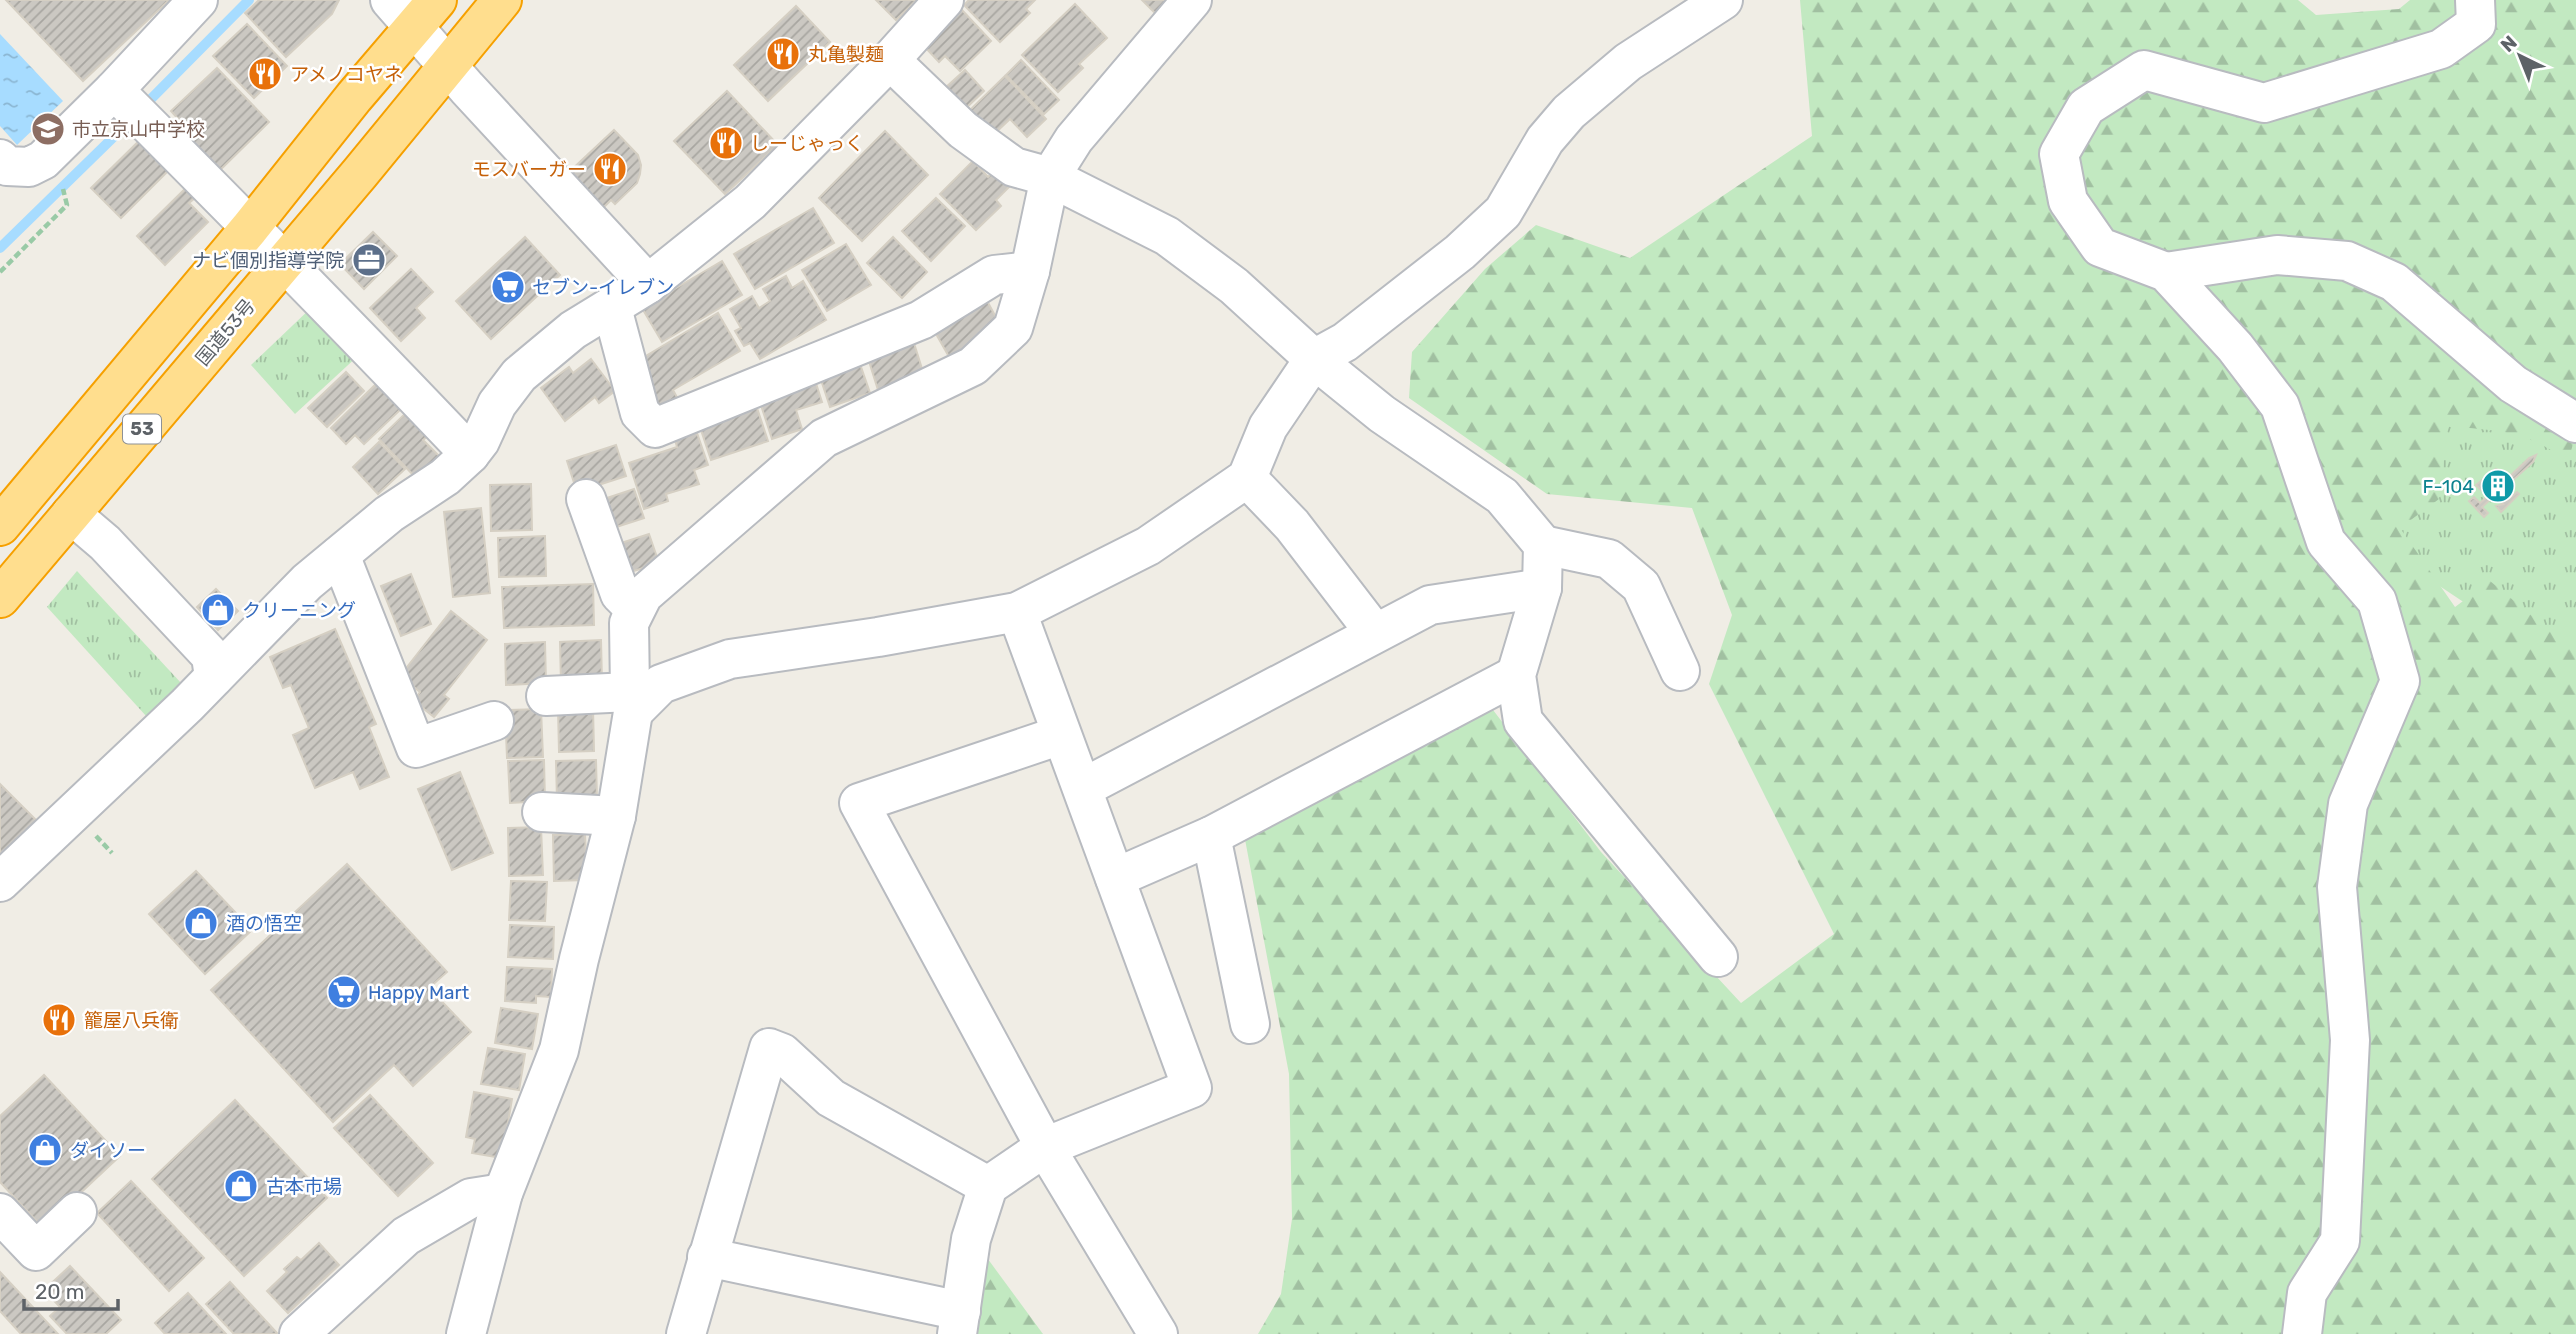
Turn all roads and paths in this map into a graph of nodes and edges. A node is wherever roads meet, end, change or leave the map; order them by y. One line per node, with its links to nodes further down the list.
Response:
1 (198, 0): 10 (street)
2 (502, 0): 9 (highway, 国道53号 / 53)
3 (944, 0): 8 (street)
4 (1192, 0): 12 (street)
5 (1723, 0): 21 (street)
6 (2474, 0): 18 (street)
7 (414, 9): 9 (street); 14 (highway, 53)
8 (890, 60): 12 (street); 19 (street)
9 (449, 67): 15 (highway, 国道53号 / 53); 19 (street)
10 (130, 106): 11 (street); 14 (street)
11 (0, 159)
12 (1050, 177): 16 (street); 21 (street)
13 (61, 182): 17 (path)
14 (249, 229): 15 (street); 27 (highway, 53)
15 (285, 260): 23 (street); 26 (highway, 国道53号 / 53)
16 (1030, 271): 20 (street); 32 (street)
17 (0, 272)
18 (2166, 272): 22 (street); 63 (street)
19 (648, 284): 20 (street)
20 (612, 308): 23 (street)
21 (1314, 359): 24 (street); 28 (street)
22 (2576, 423)
23 (470, 454): 29 (street)
24 (1247, 478): 33 (street); 34 (street)
25 (586, 499): 32 (street)
26 (71, 514): 31 (highway, 国道53号 / 53); 37 (street)
27 (0, 526)
28 (1543, 545): 30 (street); 35 (street)
29 (340, 555): 37 (street); 40 (street)
30 (1542, 588): 34 (street); 36 (street)
31 (0, 598)
32 (635, 609): 39 (street)
33 (1017, 612): 39 (street); 41 (street)
34 (1376, 633): 42 (street)
35 (1680, 671)
36 (1516, 675): 46 (street); 50 (street)
37 (214, 677): 49 (street)
38 (546, 696): 39 (street)
39 (631, 702): 44 (street)
40 (494, 721)
41 (1061, 735): 42 (street); 52 (street)
42 (1083, 788): 48 (street)
43 (542, 812): 44 (street)
44 (616, 816): 54 (street)
45 (92, 832): 47 (path)
46 (1211, 836): 48 (street); 51 (street)
47 (112, 853)
48 (1115, 878): 52 (street)
49 (0, 882)
50 (1718, 957)
51 (1250, 1024)
52 (1045, 1147): 53 (street); 62 (street)
53 (988, 1186): 57 (street); 58 (street)
54 (503, 1193): 59 (street); 60 (street)
55 (77, 1212): 56 (street)
56 (0, 1213)
57 (707, 1257): 58 (street); 61 (street)
58 (959, 1323)
59 (299, 1334)
60 (466, 1334)
61 (685, 1334)
62 (1158, 1334)
63 (2302, 1334)

